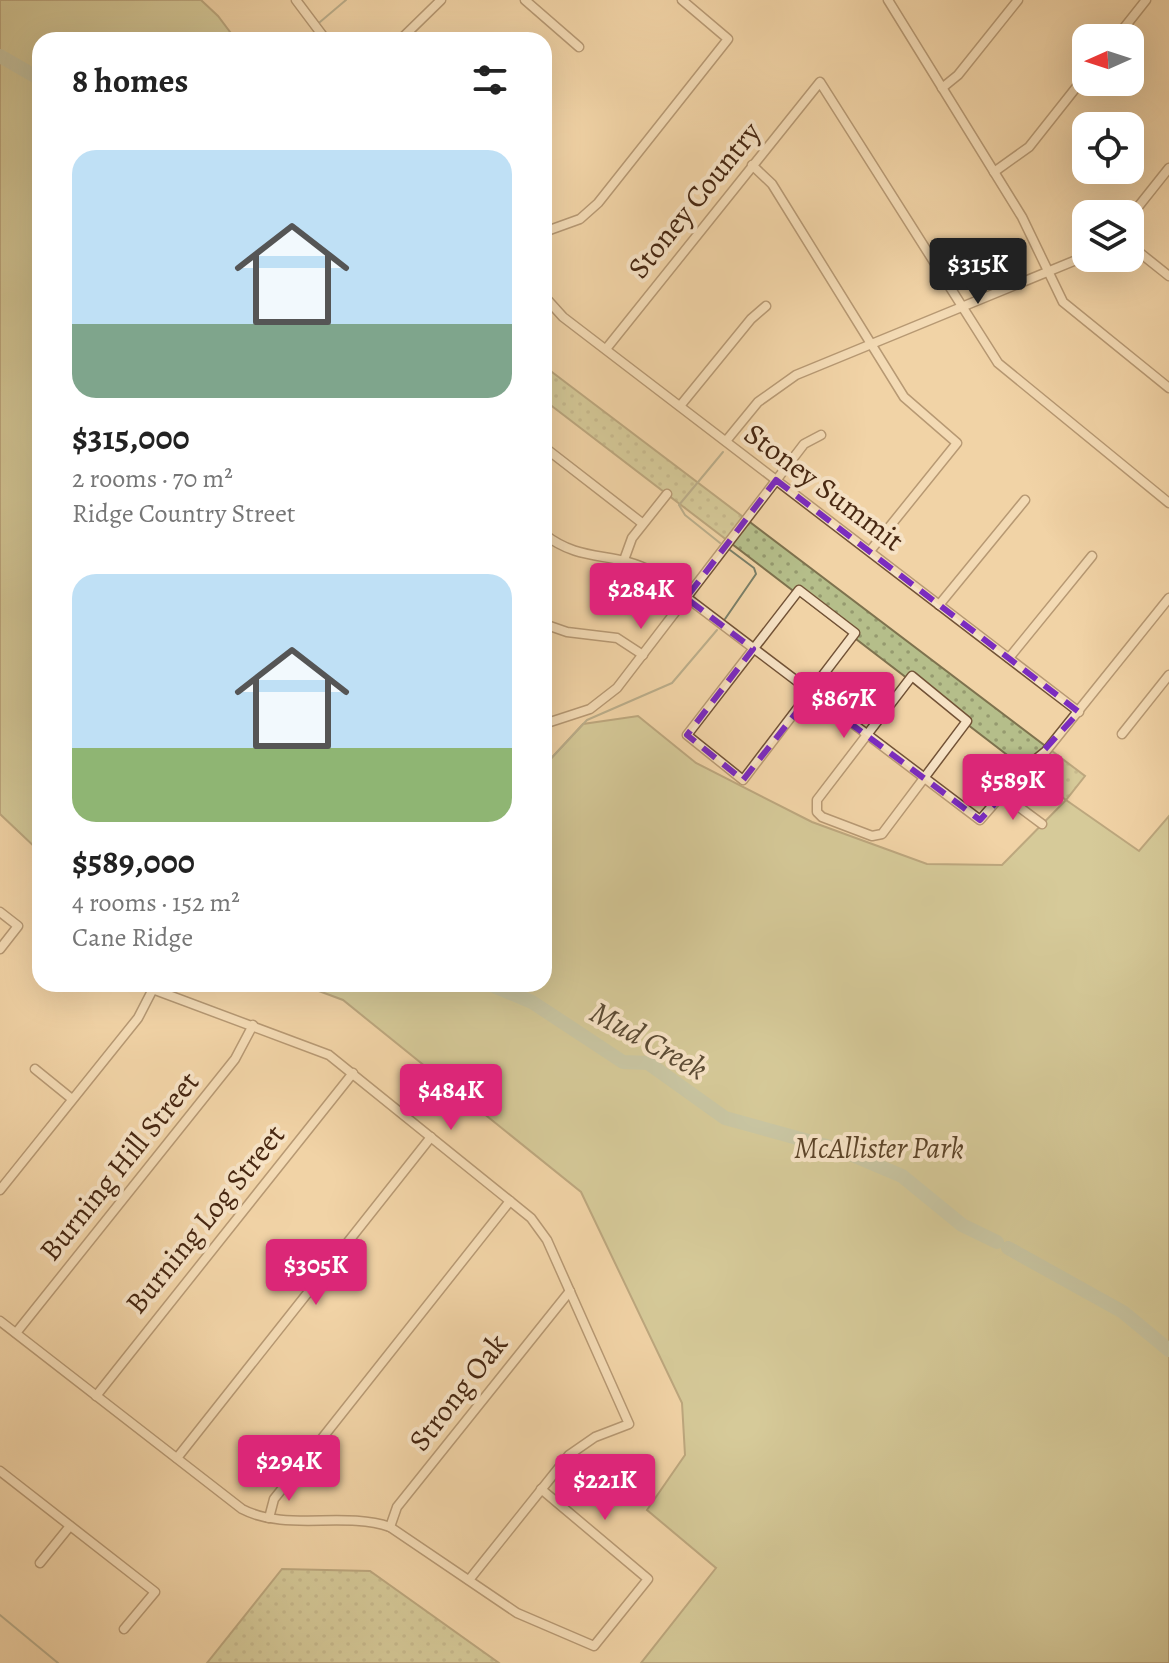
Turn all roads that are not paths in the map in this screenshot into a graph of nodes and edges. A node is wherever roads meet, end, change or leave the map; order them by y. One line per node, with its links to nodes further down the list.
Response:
1 (296, 0): 9 (street)
2 (441, 0): 10 (street)
3 (525, 0): 11 (street)
4 (682, 0): 18 (street)
5 (888, 0): 12 (street)
6 (1018, 0): 12 (street)
7 (1146, 0): 8 (street)
8 (1127, 24)
9 (320, 32)
10 (408, 32)
11 (579, 47)
12 (942, 88): 16 (street)
13 (1072, 93): 16 (street)
14 (752, 165): 25 (street, Stoney Country); 26 (street); 27 (street, Stoney Country)
15 (1169, 168): 17 (street)
16 (994, 172): 21 (street)
17 (1144, 200)
18 (552, 229)
19 (1144, 256): 22 (street)
20 (1072, 262): 21 (street)
21 (1049, 273): 25 (street); 28 (street)
22 (1169, 276)
23 (552, 305): 27 (street, Stoney Summit)
24 (766, 306): 29 (street)
25 (961, 309): 26 (street); 36 (street)
26 (872, 345): 31 (street); 39 (street)
27 (606, 349): 29 (street, Stoney Summit)
28 (1169, 388)
29 (680, 406): 31 (street, Stoney Summit)
30 (821, 435): 33 (street)
31 (726, 441): 33 (street, Stoney Summit)
32 (552, 454): 37 (street)
33 (776, 480): 39 (street, Stoney Summit); 42 (street)
34 (667, 494): 37 (street)
35 (1025, 500): 44 (street)
36 (1169, 503)
37 (642, 523): 41 (street)
38 (552, 539): 41 (street)
39 (870, 551): 44 (street, Stoney Summit)
40 (1092, 556): 48 (street)
41 (624, 560): 42 (street)
42 (686, 598): 46 (street); 47 (street)
43 (1169, 598): 51 (street)
44 (939, 605): 48 (street, Stoney Summit)
45 (552, 627): 47 (street)
46 (753, 649): 50 (street); 50 (street); 50 (street)
47 (643, 655): 52 (street)
48 (1009, 658): 51 (street, Stoney Summit)
49 (1169, 675): 53 (street)
50 (811, 694): 54 (street)
51 (1079, 712): 56 (street)
52 (552, 723)
53 (1122, 734)
54 (866, 737): 55 (street); 55 (street); 55 (street)
55 (923, 780): 56 (street)
56 (1003, 795): 57 (street)
57 (1042, 824)
58 (0, 912): 59 (street)
59 (0, 949)
60 (151, 992): 65 (street)
61 (161, 992): 62 (street)
62 (253, 1025): 64 (street); 71 (street, Burning Hill Street)
63 (35, 1069): 65 (street)
64 (353, 1073): 66 (street); 72 (street, Burning Log Street)
65 (72, 1099): 67 (street)
66 (431, 1137): 68 (street); 73 (street)
67 (1, 1187)
68 (510, 1201): 69 (street); 76 (street)
69 (570, 1291): 75 (street); 78 (street, Strong Oak)
70 (0, 1321): 71 (street)
71 (16, 1333): 72 (street)
72 (96, 1396): 73 (street)
73 (177, 1458): 76 (street)
74 (0, 1471): 77 (street)
75 (541, 1489): 80 (street); 80 (street)
76 (269, 1518): 78 (street)
77 (70, 1526): 79 (street); 81 (street)
78 (390, 1527): 80 (street)
79 (40, 1563)
80 (469, 1580)
81 (124, 1629)

